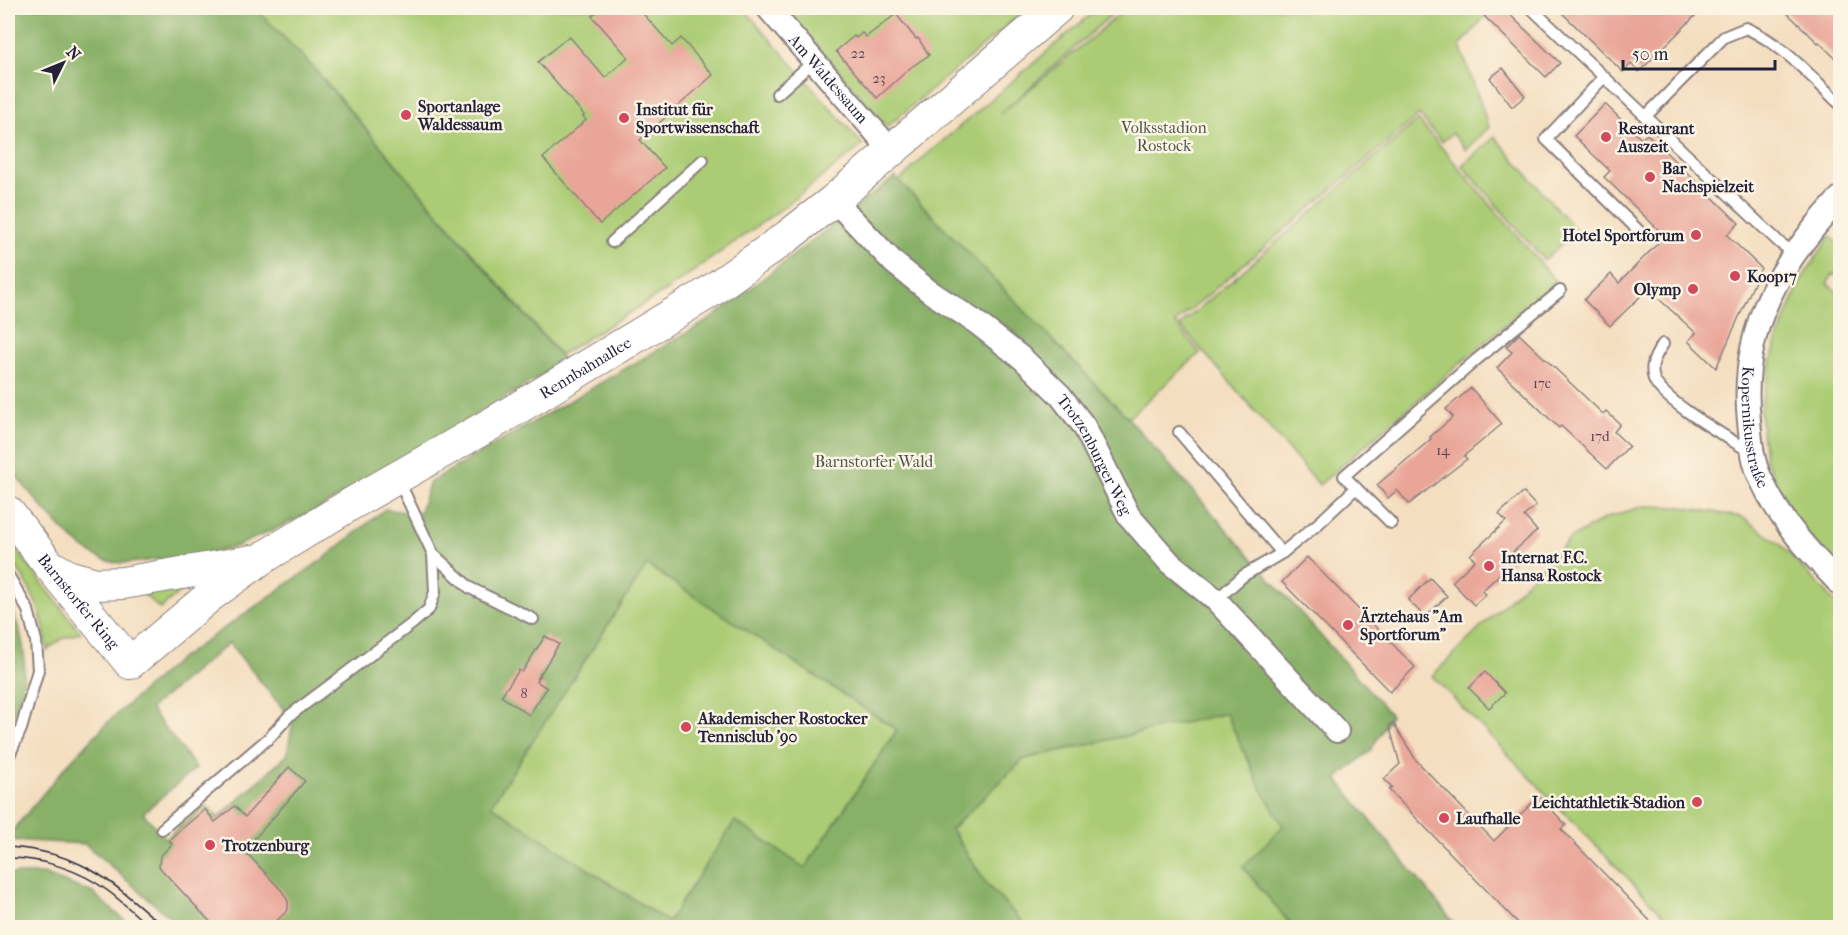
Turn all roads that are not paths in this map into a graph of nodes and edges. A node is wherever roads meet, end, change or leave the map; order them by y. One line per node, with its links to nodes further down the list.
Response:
1 (768, 8): 4 (street, Am Waldessaum)
2 (1057, 8): 9 (street)
3 (1531, 8): 5 (lane)
4 (814, 61): 6 (lane); 9 (street, Am Waldessaum)
5 (1604, 77): 8 (lane); 13 (lane)
6 (777, 94)
7 (1840, 104): 8 (lane)
8 (1645, 117): 15 (lane)
9 (886, 145): 12 (street, Rennbahnallee)
10 (703, 160): 14 (lane)
11 (1840, 198): 15 (street, Kopernikusstraße)
12 (834, 200): 20 (street, Rennbahnallee); 30 (street, Trotzenburger Weg)
13 (1644, 236)
14 (612, 242)
15 (1794, 252): 19 (street, Kopernikusstraße)
16 (1560, 291): 21 (lane)
17 (1663, 344): 19 (lane)
18 (1179, 432): 24 (lane)
19 (1752, 453): 29 (street, Kopernikusstraße)
20 (397, 478): 25 (lane); 26 (street, Rennbahnallee)
21 (1356, 488): 23 (lane); 24 (lane)
22 (10, 517): 27 (street, Barnstorfer Ring)
23 (1391, 523)
24 (1282, 553): 30 (lane)
25 (433, 554): 31 (lane); 35 (lane)
26 (261, 559): 27 (street, Rennbahnallee); 32 (street, Rennbahnallee)
27 (49, 565): 32 (street, Barnstorfer Ring)
28 (8, 575): 34 (lane)
29 (1840, 584)
30 (1216, 600): 33 (street, Trotzenburger Weg)
31 (533, 619)
32 (130, 663)
33 (1337, 731)
34 (8, 758)
35 (162, 829)

